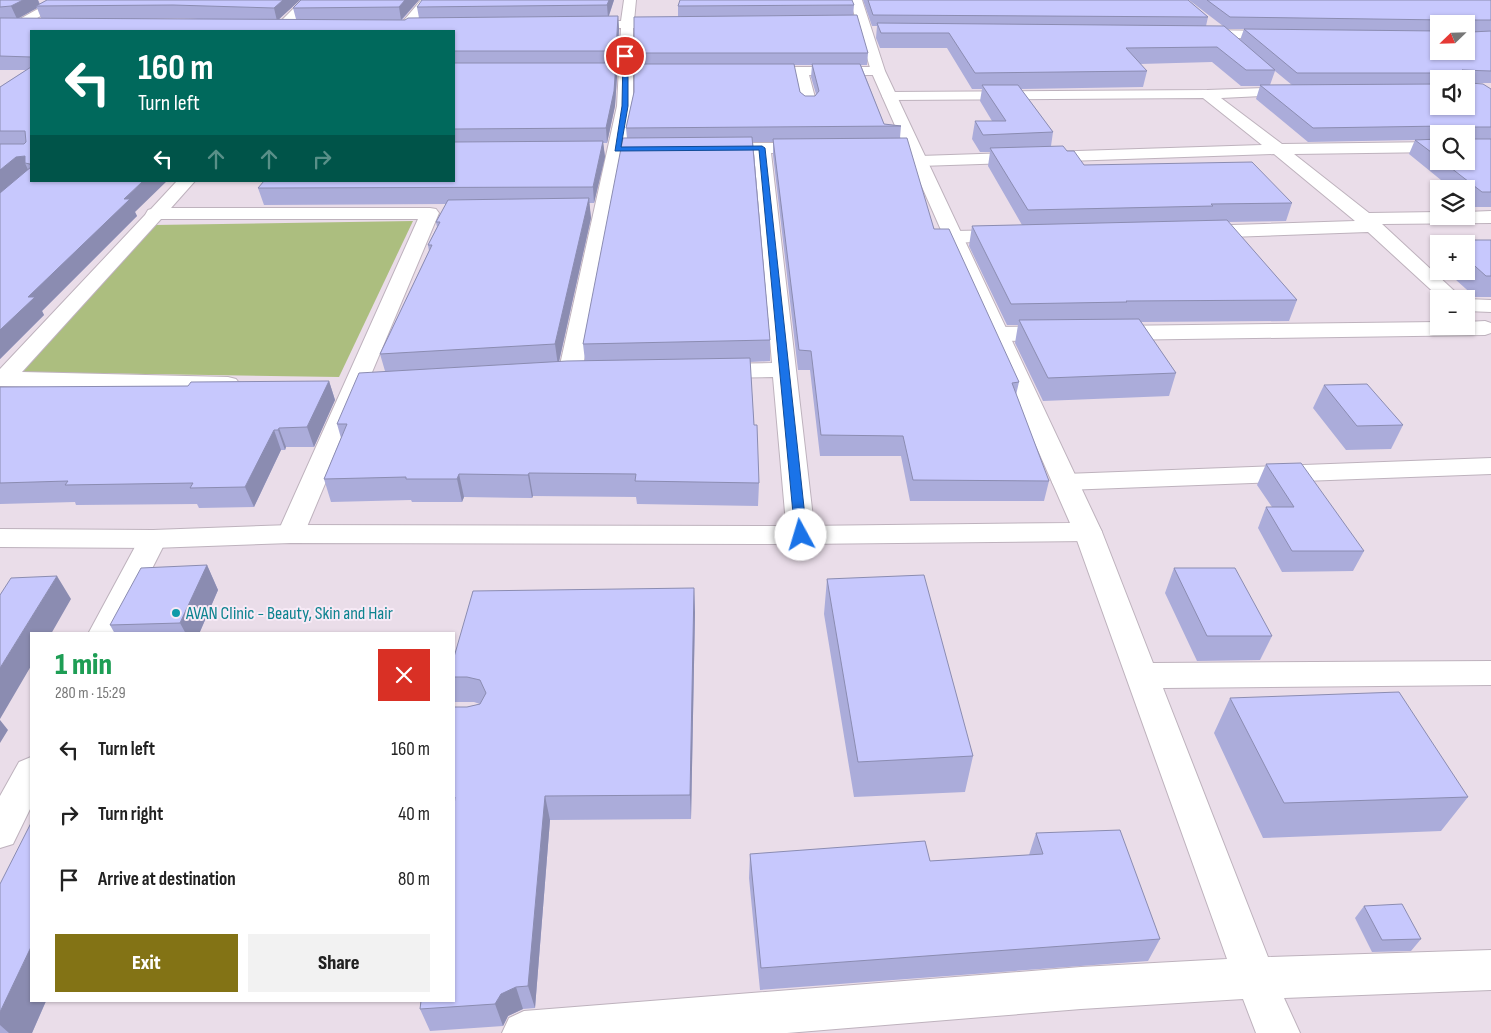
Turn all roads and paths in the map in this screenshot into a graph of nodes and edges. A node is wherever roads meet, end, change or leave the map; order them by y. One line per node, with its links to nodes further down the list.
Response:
1 (36, 0): 2 (street)
2 (54, 0)
3 (63, 0): 9 (street)
4 (309, 0): 19 (street)
5 (427, 0): 20 (street)
6 (630, 0): 11 (street)
7 (856, 0): 31 (street)
8 (1209, 23): 23 (street)
9 (21, 24): 10 (street); 13 (street); 22 (street)
10 (50, 24)
11 (626, 24): 12 (street); 14 (street); 27 (street)
12 (686, 24)
13 (0, 25)
14 (569, 25)
15 (386, 26): 20 (street)
16 (425, 26): 20 (street)
17 (262, 27): 19 (street)
18 (300, 27): 19 (street)
19 (279, 29)
20 (403, 29)
21 (1184, 34): 23 (street)
22 (0, 35)
23 (1223, 35): 24 (street); 25 (street)
24 (1292, 35)
25 (1236, 46)
26 (608, 71): 27 (street)
27 (625, 71): 28 (street); 59 (street)
28 (644, 71)
29 (742, 71): 30 (street)
30 (801, 71): 31 (street); 37 (street)
31 (878, 71): 36 (street)
32 (1274, 80): 33 (street)
33 (1286, 91): 34 (street); 35 (street)
34 (1306, 91)
35 (1207, 94): 36 (street); 42 (street)
36 (889, 96): 43 (street)
37 (808, 105)
38 (828, 147): 41 (street)
39 (1430, 147): 42 (street)
40 (694, 148): 41 (street)
41 (762, 148): 57 (street)
42 (1278, 149): 43 (street); 47 (street)
43 (909, 151): 50 (street)
44 (186, 182): 45 (street)
45 (154, 214): 60 (street); 65 (street)
46 (1491, 217): 47 (street)
47 (1368, 223): 48 (street); 51 (street)
48 (1184, 233)
49 (1021, 236): 50 (street)
50 (954, 237): 56 (street)
51 (1443, 290)
52 (1475, 305): 53 (street)
53 (1491, 306)
54 (1475, 319): 55 (street)
55 (1488, 331): 56 (street)
56 (998, 334): 63 (street)
57 (784, 370): 58 (street); 66 (street)
58 (697, 371)
59 (609, 373)
60 (1, 379): 61 (street)
61 (247, 384)
62 (1491, 466): 63 (street)
63 (1065, 482): 64 (street)
64 (1088, 532): 66 (street); 71 (street)
65 (291, 534): 66 (street); 68 (street)
66 (801, 535)
67 (0, 538): 68 (street)
68 (153, 539): 69 (street)
69 (104, 632)
70 (1491, 673): 71 (street)
71 (1142, 676): 75 (street)
72 (30, 774): 73 (street)
73 (0, 832)
74 (1491, 970): 75 (street)
75 (1255, 978): 76 (street); 77 (street)
76 (524, 1033)
77 (1278, 1033)

